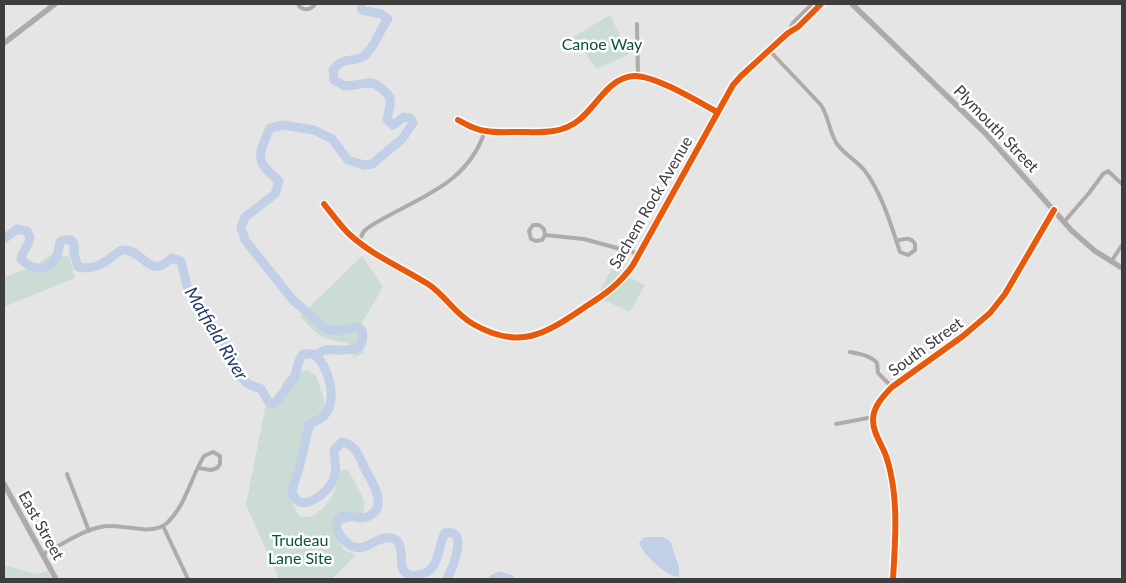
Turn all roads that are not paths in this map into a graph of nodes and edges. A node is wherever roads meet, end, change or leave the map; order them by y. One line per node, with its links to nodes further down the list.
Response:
1 (55, 4): 9 (main road)
2 (298, 4): 3 (street)
3 (315, 4)
4 (812, 4): 8 (street, Sachem Rock Avenue)
5 (821, 4): 8 (street, Sachem Rock Avenue)
6 (852, 4): 17 (main road, Plymouth Street)
7 (637, 24): 11 (street)
8 (788, 33): 10 (street, Sachem Rock Avenue)
9 (4, 43)
10 (769, 50): 12 (street, Sachem Rock Avenue); 21 (street)
11 (638, 76): 12 (street); 14 (street)
12 (718, 112): 23 (street, Sachem Rock Avenue)
13 (458, 120): 14 (street)
14 (485, 131): 20 (street)
15 (1122, 184): 18 (street)
16 (324, 204): 20 (street, Sachem Rock Avenue)
17 (1054, 210): 18 (main road, Plymouth Street); 27 (street, South Street)
18 (1064, 222): 24 (main road, Plymouth Street)
19 (545, 234): 19 (street); 23 (street)
20 (358, 241): 23 (street, Sachem Rock Avenue)
21 (896, 241): 21 (street)
22 (1122, 245): 24 (street)
23 (639, 254)
24 (1111, 262): 25 (main road, Plymouth Street)
25 (1122, 268)
26 (850, 352): 27 (street)
27 (892, 387): 28 (street, South Street)
28 (873, 416): 29 (street); 38 (street)
29 (836, 424)
30 (198, 468): 30 (street); 33 (street)
31 (67, 474): 34 (street)
32 (4, 484): 35 (main road, East Street)
33 (163, 526): 34 (street); 37 (street)
34 (89, 531): 35 (street)
35 (43, 554): 36 (main road, East Street)
36 (56, 579)
37 (188, 579)
38 (893, 579)

